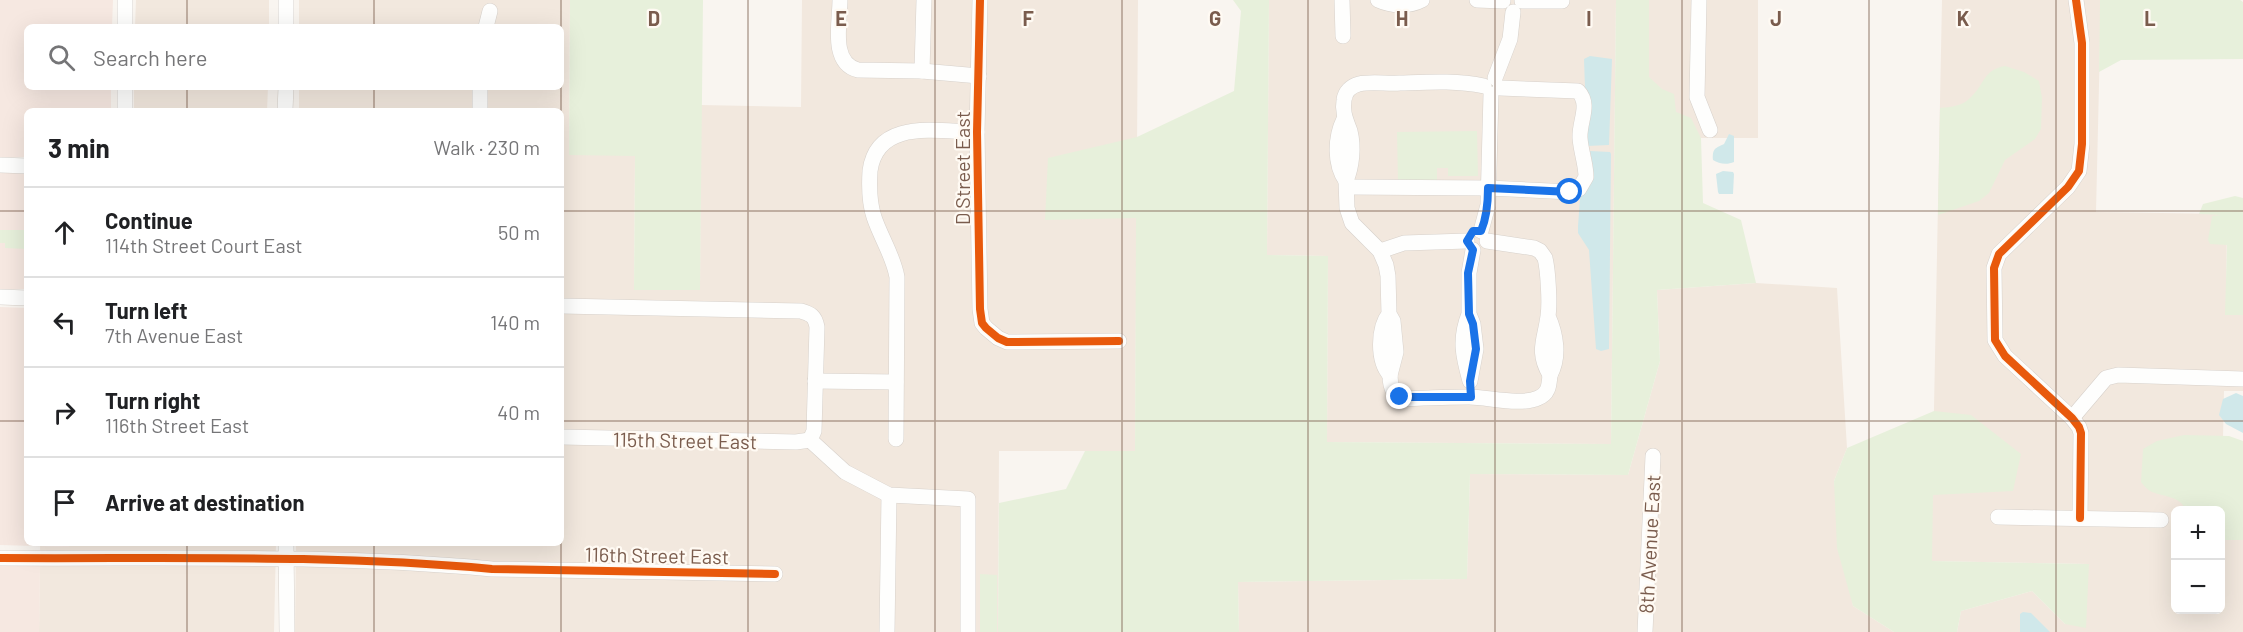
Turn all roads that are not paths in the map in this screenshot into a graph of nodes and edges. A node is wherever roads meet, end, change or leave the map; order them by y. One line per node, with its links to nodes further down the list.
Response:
1 (125, 0): 15 (street)
2 (286, 0): 16 (street)
3 (840, 0): 19 (street)
4 (924, 0): 19 (street)
5 (980, 0): 20 (street, D Street East)
6 (1342, 0): 18 (street)
7 (1378, 0): 8 (street)
8 (1422, 0)
9 (1477, 0): 13 (street)
10 (1699, 0): 28 (street)
11 (2076, 0): 45 (street)
12 (1562, 1): 13 (street)
13 (1512, 3): 21 (street)
14 (490, 11): 17 (street)
15 (125, 24)
16 (286, 24)
17 (487, 24)
18 (1343, 36)
19 (922, 71): 20 (street)
20 (979, 76): 29 (street, D Street East)
21 (1492, 87): 32 (street); 33 (street); 33 (street)
22 (125, 90): 25 (street)
23 (286, 90): 26 (street)
24 (480, 90): 27 (street)
25 (125, 108)
26 (285, 108)
27 (480, 108)
28 (1710, 130)
29 (977, 132): 40 (street, D Street East); 43 (street)
30 (0, 165): 31 (street)
31 (24, 166)
32 (1347, 184): 33 (street); 36 (street)
33 (1488, 188): 34 (street)
34 (1484, 236): 35 (street); 44 (street)
35 (1470, 246): 36 (street); 44 (street)
36 (1380, 251): 44 (street)
37 (0, 297): 38 (street)
38 (24, 298)
39 (564, 306): 42 (street)
40 (1119, 341)
41 (2243, 379): 45 (street)
42 (822, 381): 43 (street); 48 (street)
43 (896, 382): 47 (street)
44 (1471, 397)
45 (2072, 418): 52 (street)
46 (564, 437): 48 (street, 115th Street East)
47 (896, 439)
48 (810, 440): 50 (street)
49 (1653, 456): 61 (street, 8th Avenue East)
50 (889, 495): 59 (street); 60 (street)
51 (1998, 517): 52 (street)
52 (2080, 518): 53 (street)
53 (2161, 520)
54 (286, 546): 56 (street)
55 (0, 558): 56 (street, 116th Street East)
56 (286, 560): 57 (street, 116th Street East); 58 (street)
57 (775, 574)
58 (287, 632)
59 (887, 632)
60 (968, 632)
61 (1645, 632)

